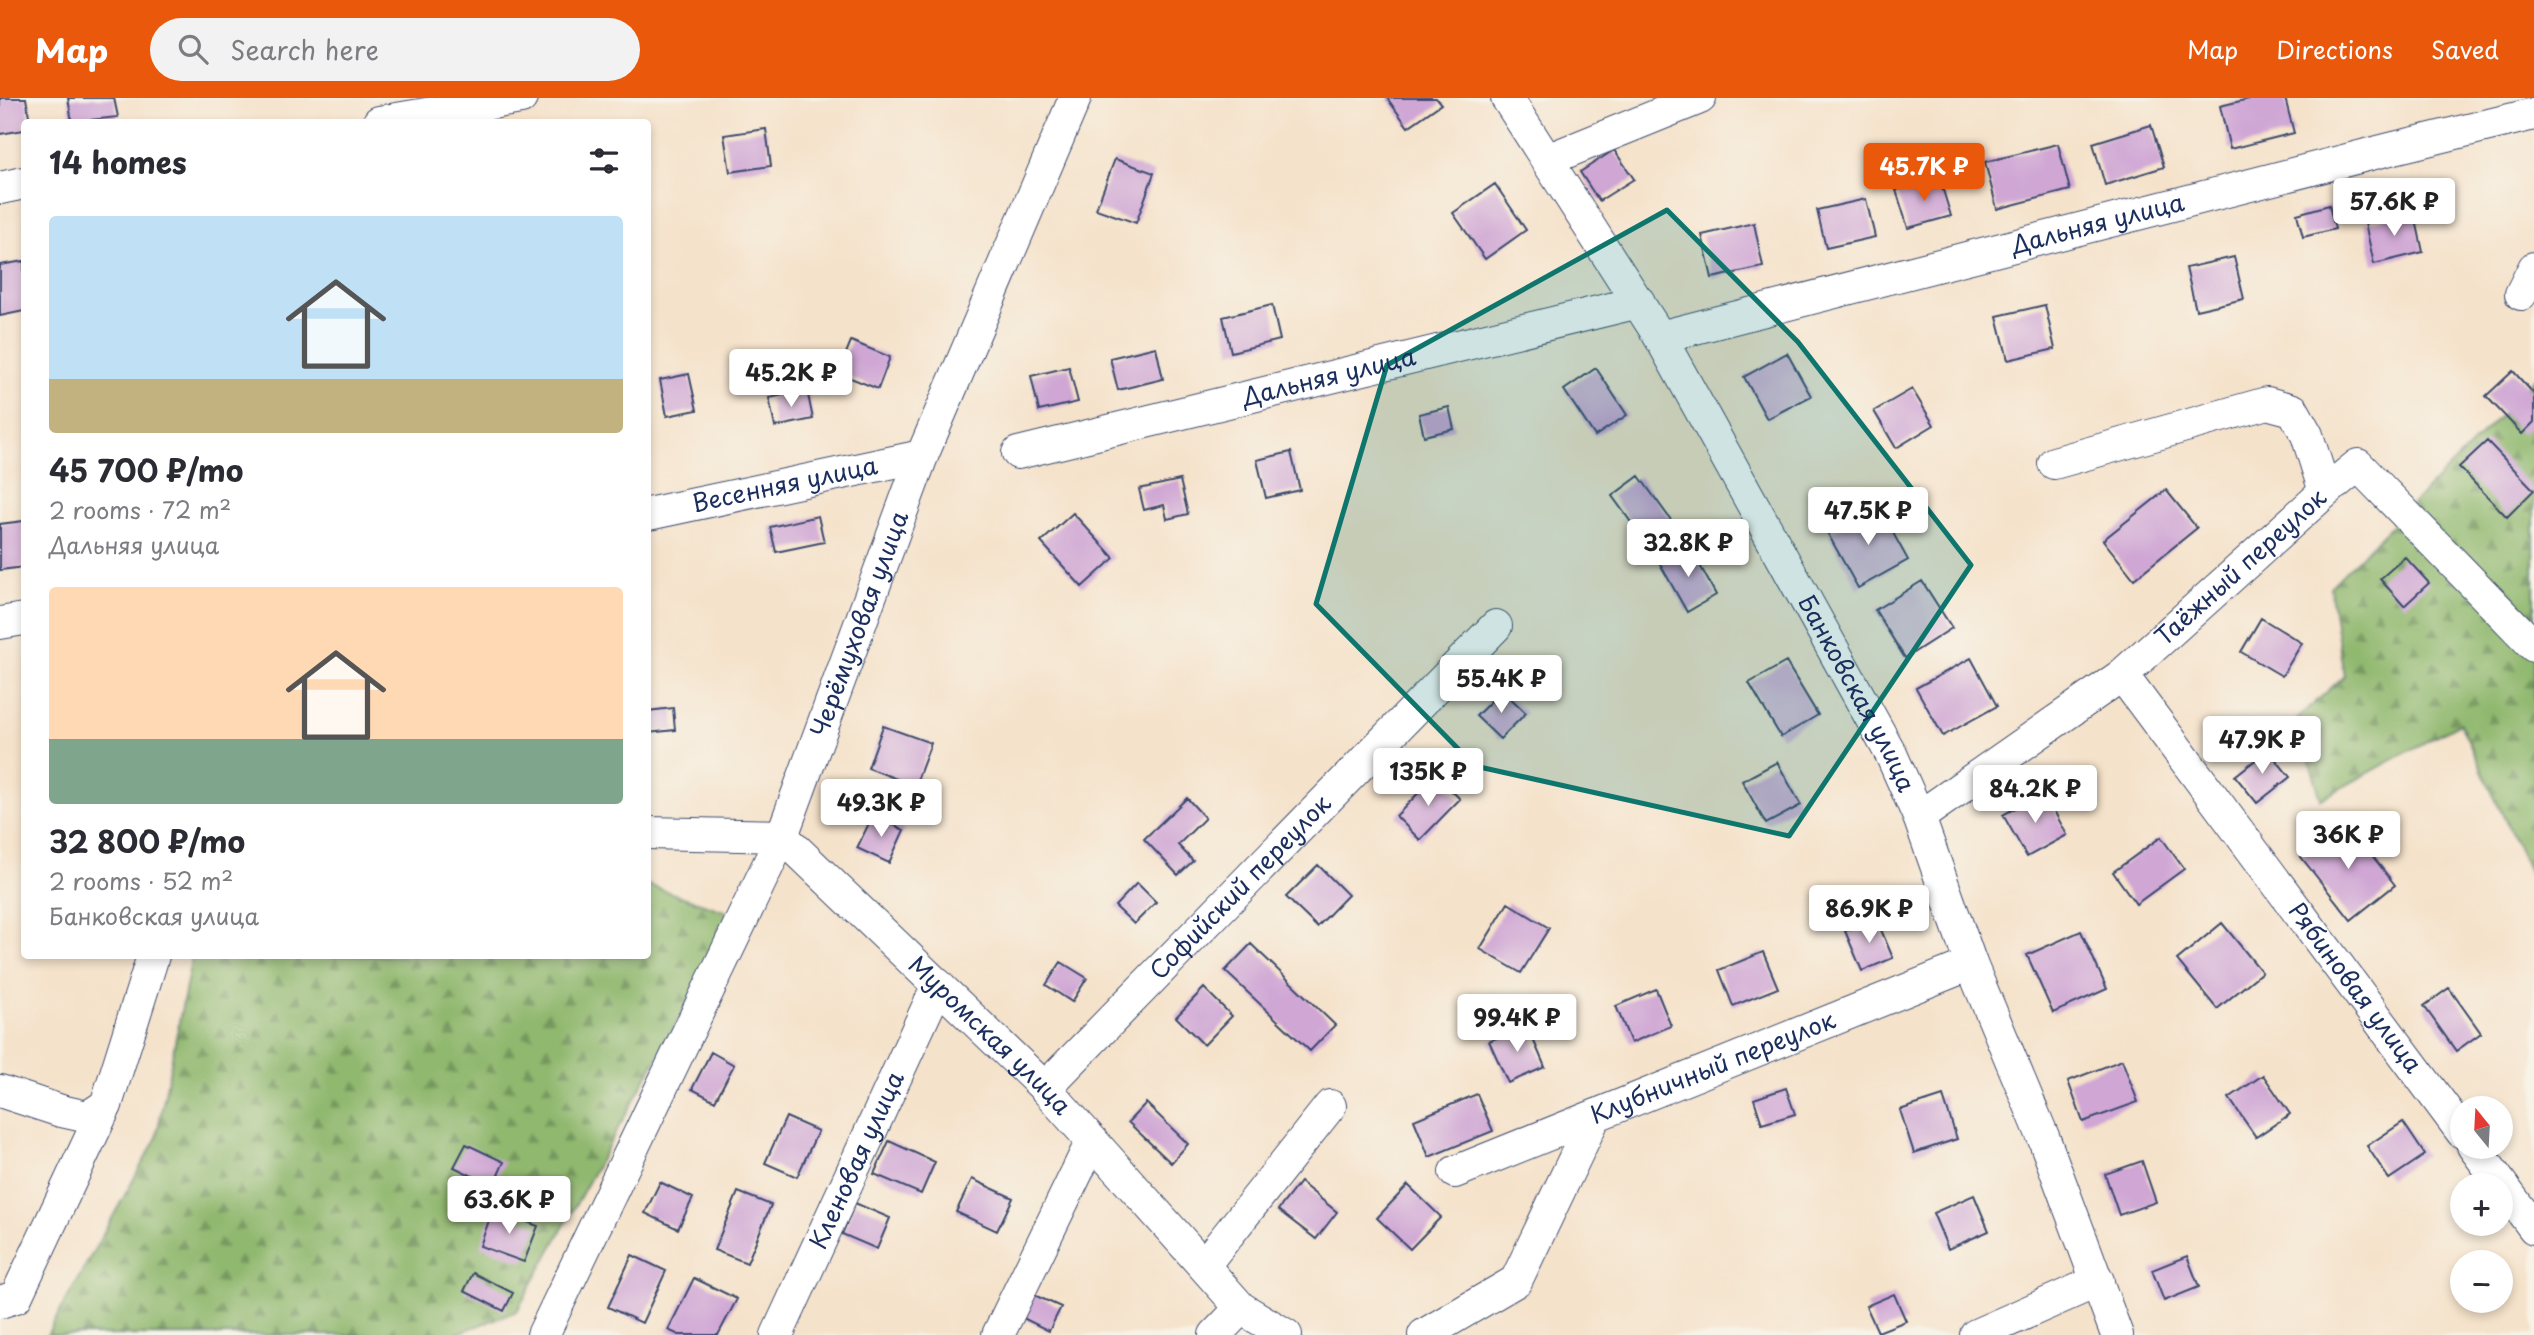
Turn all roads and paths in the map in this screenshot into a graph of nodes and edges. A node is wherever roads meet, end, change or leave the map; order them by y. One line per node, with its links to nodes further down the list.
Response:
1 (521, 98): 6 (street)
2 (1075, 98): 13 (street, Черёмуховая улица)
3 (1507, 98): 7 (street, Банковская улица)
4 (1700, 98): 7 (street)
5 (2534, 114): 11 (street, Дальняя улица)
6 (397, 119)
7 (1547, 160): 10 (street, Банковская улица)
8 (21, 184): 9 (street)
9 (0, 188)
10 (1639, 302): 11 (street, Банковская улица); 12 (street, Дальняя улица)
11 (1660, 337): 22 (street, Банковская улица)
12 (1018, 453)
13 (922, 456): 16 (street, Весенняя улица); 24 (street, Черёмуховая улица)
14 (2054, 463): 15 (street)
15 (2325, 492): 20 (street, Таёжный переулок); 21 (street, Таёжный переулок)
16 (651, 513)
17 (21, 619): 18 (street)
18 (0, 622)
19 (1496, 626): 28 (street, Софийский переулок)
20 (2534, 646)
21 (2122, 675): 22 (street, Таёжный переулок); 32 (street, Рябиновая улица)
22 (1919, 817): 26 (street, Банковская улица)
23 (651, 833): 24 (street)
24 (782, 836): 27 (street, Муромская улица); 42 (street, Черёмуховая улица)
25 (152, 959): 30 (street)
26 (1971, 964): 33 (street, Клубничный переулок); 39 (street, Банковская улица)
27 (938, 985): 28 (street, Муромская улица); 43 (street, Кленовая улица)
28 (1045, 1088): 34 (street, Муромская улица)
29 (0, 1091): 30 (street)
30 (106, 1105): 40 (street)
31 (1329, 1106): 38 (street)
32 (2450, 1116)
33 (1594, 1118): 36 (street, Клубничный переулок); 47 (street)
34 (1092, 1141): 38 (street, Муромская улица); 44 (street)
35 (2483, 1159): 37 (street)
36 (1455, 1172)
37 (2534, 1228)
38 (1204, 1265): 41 (street, Муромская улица)
39 (2098, 1281): 48 (street); 49 (street, Банковская улица)
40 (0, 1302)
41 (1241, 1308): 45 (street); 46 (street, Муромская улица)
42 (543, 1335)
43 (777, 1335)
44 (998, 1335)
45 (1215, 1335)
46 (1286, 1335)
47 (1424, 1335)
48 (1976, 1335)
49 (2117, 1335)

